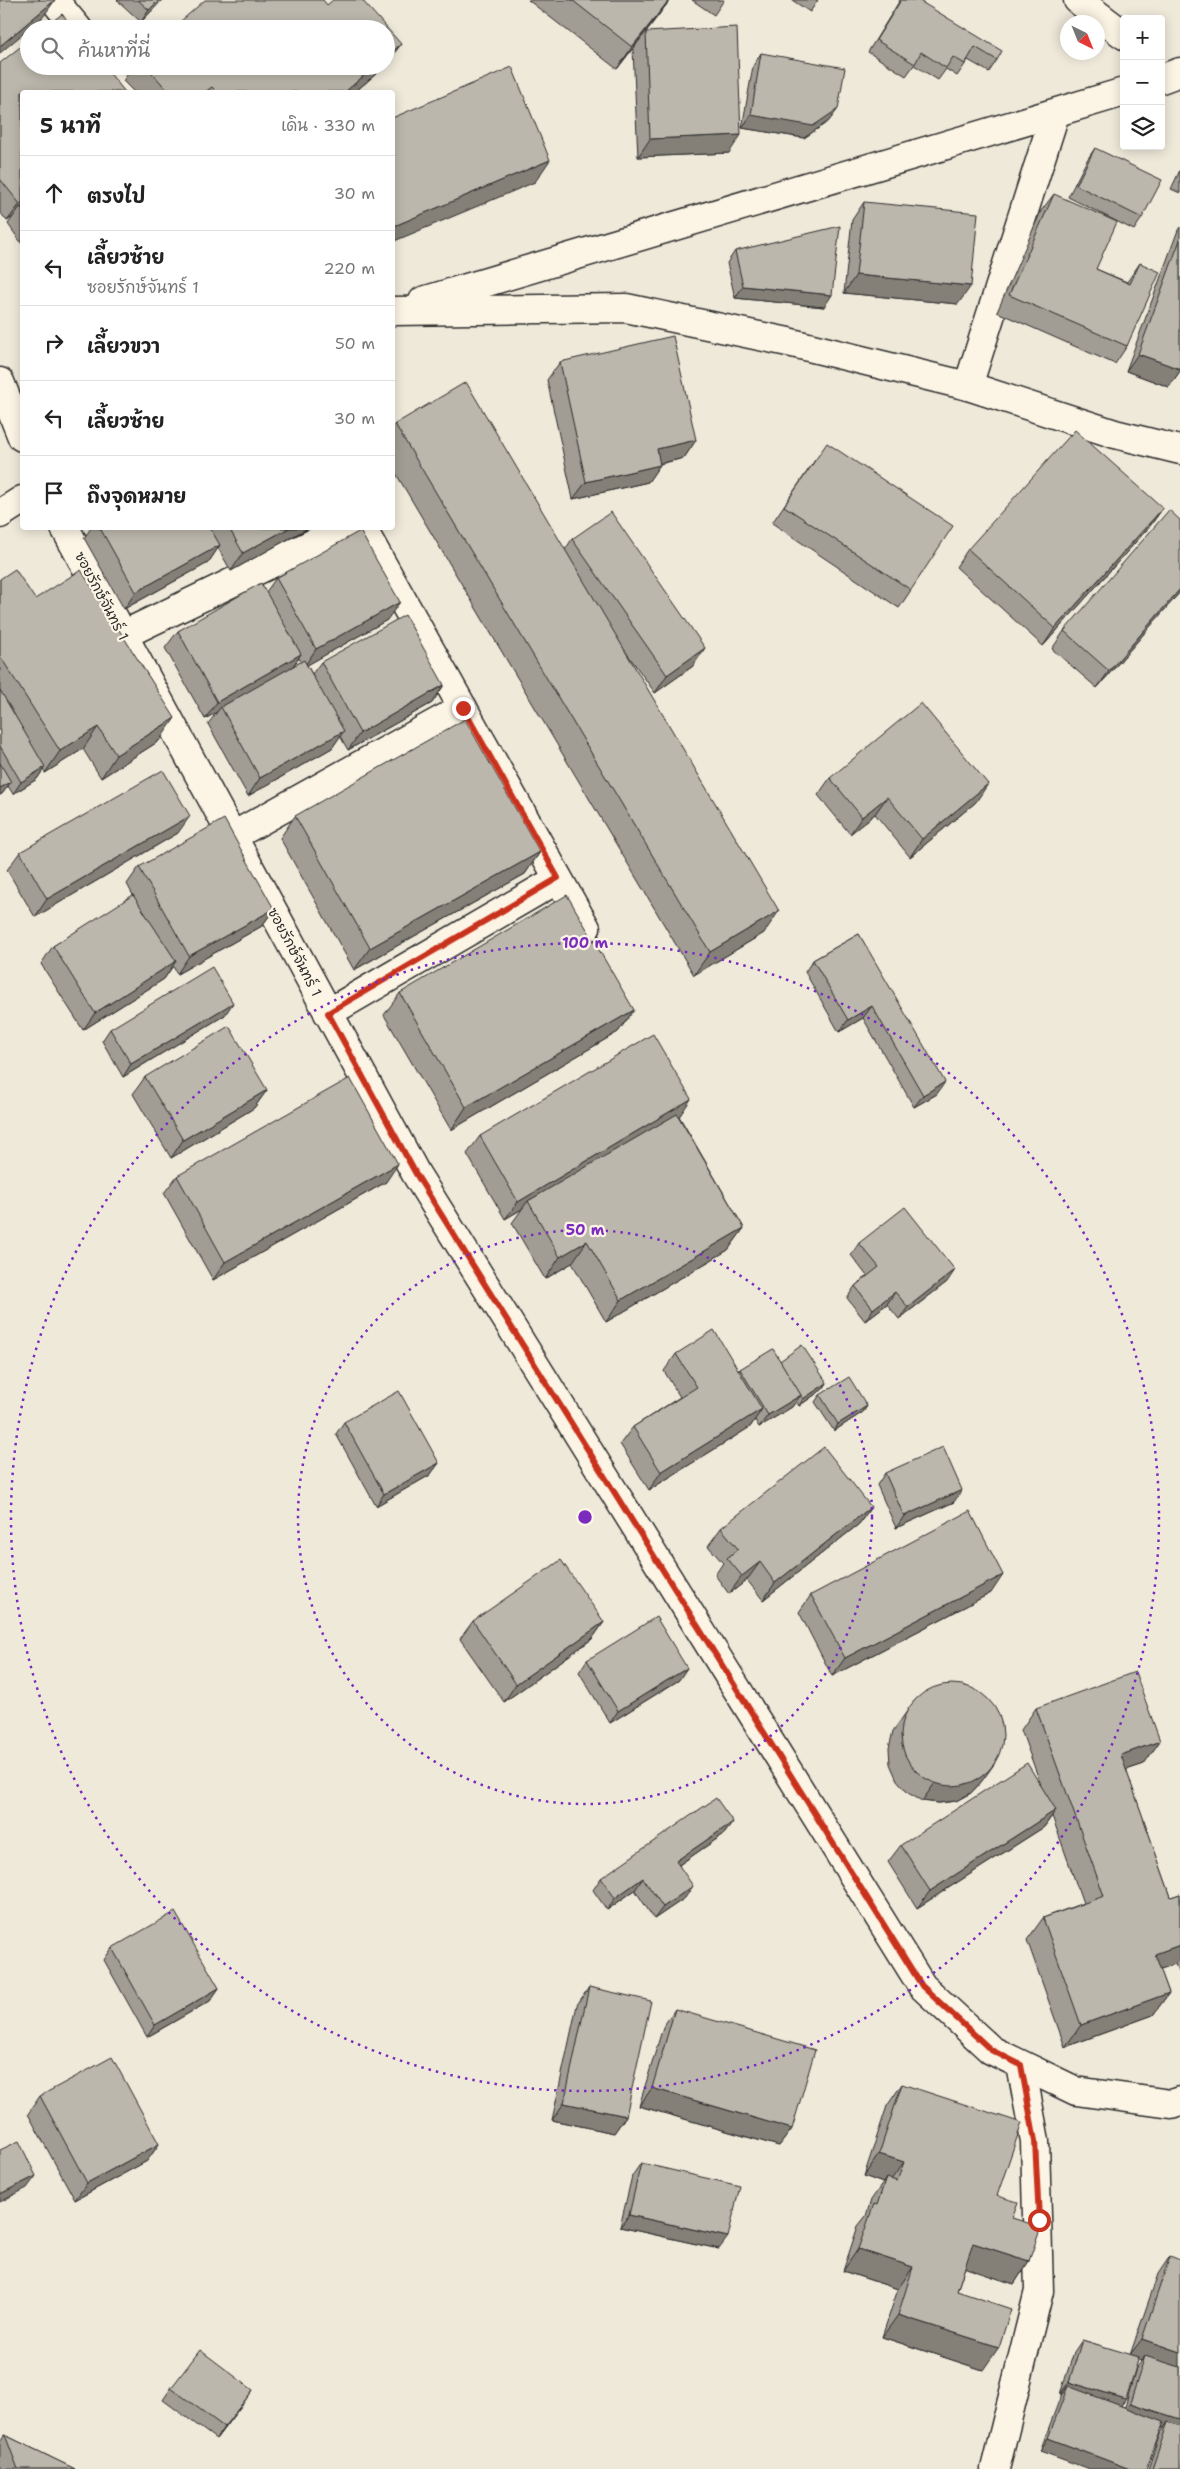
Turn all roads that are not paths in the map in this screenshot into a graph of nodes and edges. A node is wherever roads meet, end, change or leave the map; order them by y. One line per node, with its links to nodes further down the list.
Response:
1 (54, 0): 3 (street)
2 (1093, 5): 4 (street)
3 (71, 20)
4 (1120, 31)
5 (115, 75): 6 (street)
6 (127, 90)
7 (1120, 93): 8 (street)
8 (1055, 114): 9 (street); 12 (street)
9 (395, 310)
10 (395, 311): 12 (street)
11 (0, 382): 13 (street)
12 (968, 386): 14 (street)
13 (20, 432)
14 (1180, 450)
15 (20, 501): 16 (street)
16 (0, 514)
17 (66, 530): 20 (street, ซอยรักษ์จันทร์ 1)
18 (341, 530): 20 (street)
19 (363, 530): 21 (street)
20 (123, 635): 22 (street, ซอยรักษ์จันทร์ 1)
21 (463, 708): 22 (street); 23 (street)
22 (232, 836): 25 (street, ซอยรักษ์จันทร์ 1)
23 (558, 878): 24 (street); 25 (street)
24 (600, 954)
25 (328, 1013): 26 (street, ซอยรักษ์จันทร์ 1)
26 (1021, 2065): 27 (street, ซอยรักษ์จันทร์ 1); 28 (street)
27 (1180, 2101)
28 (995, 2469)

